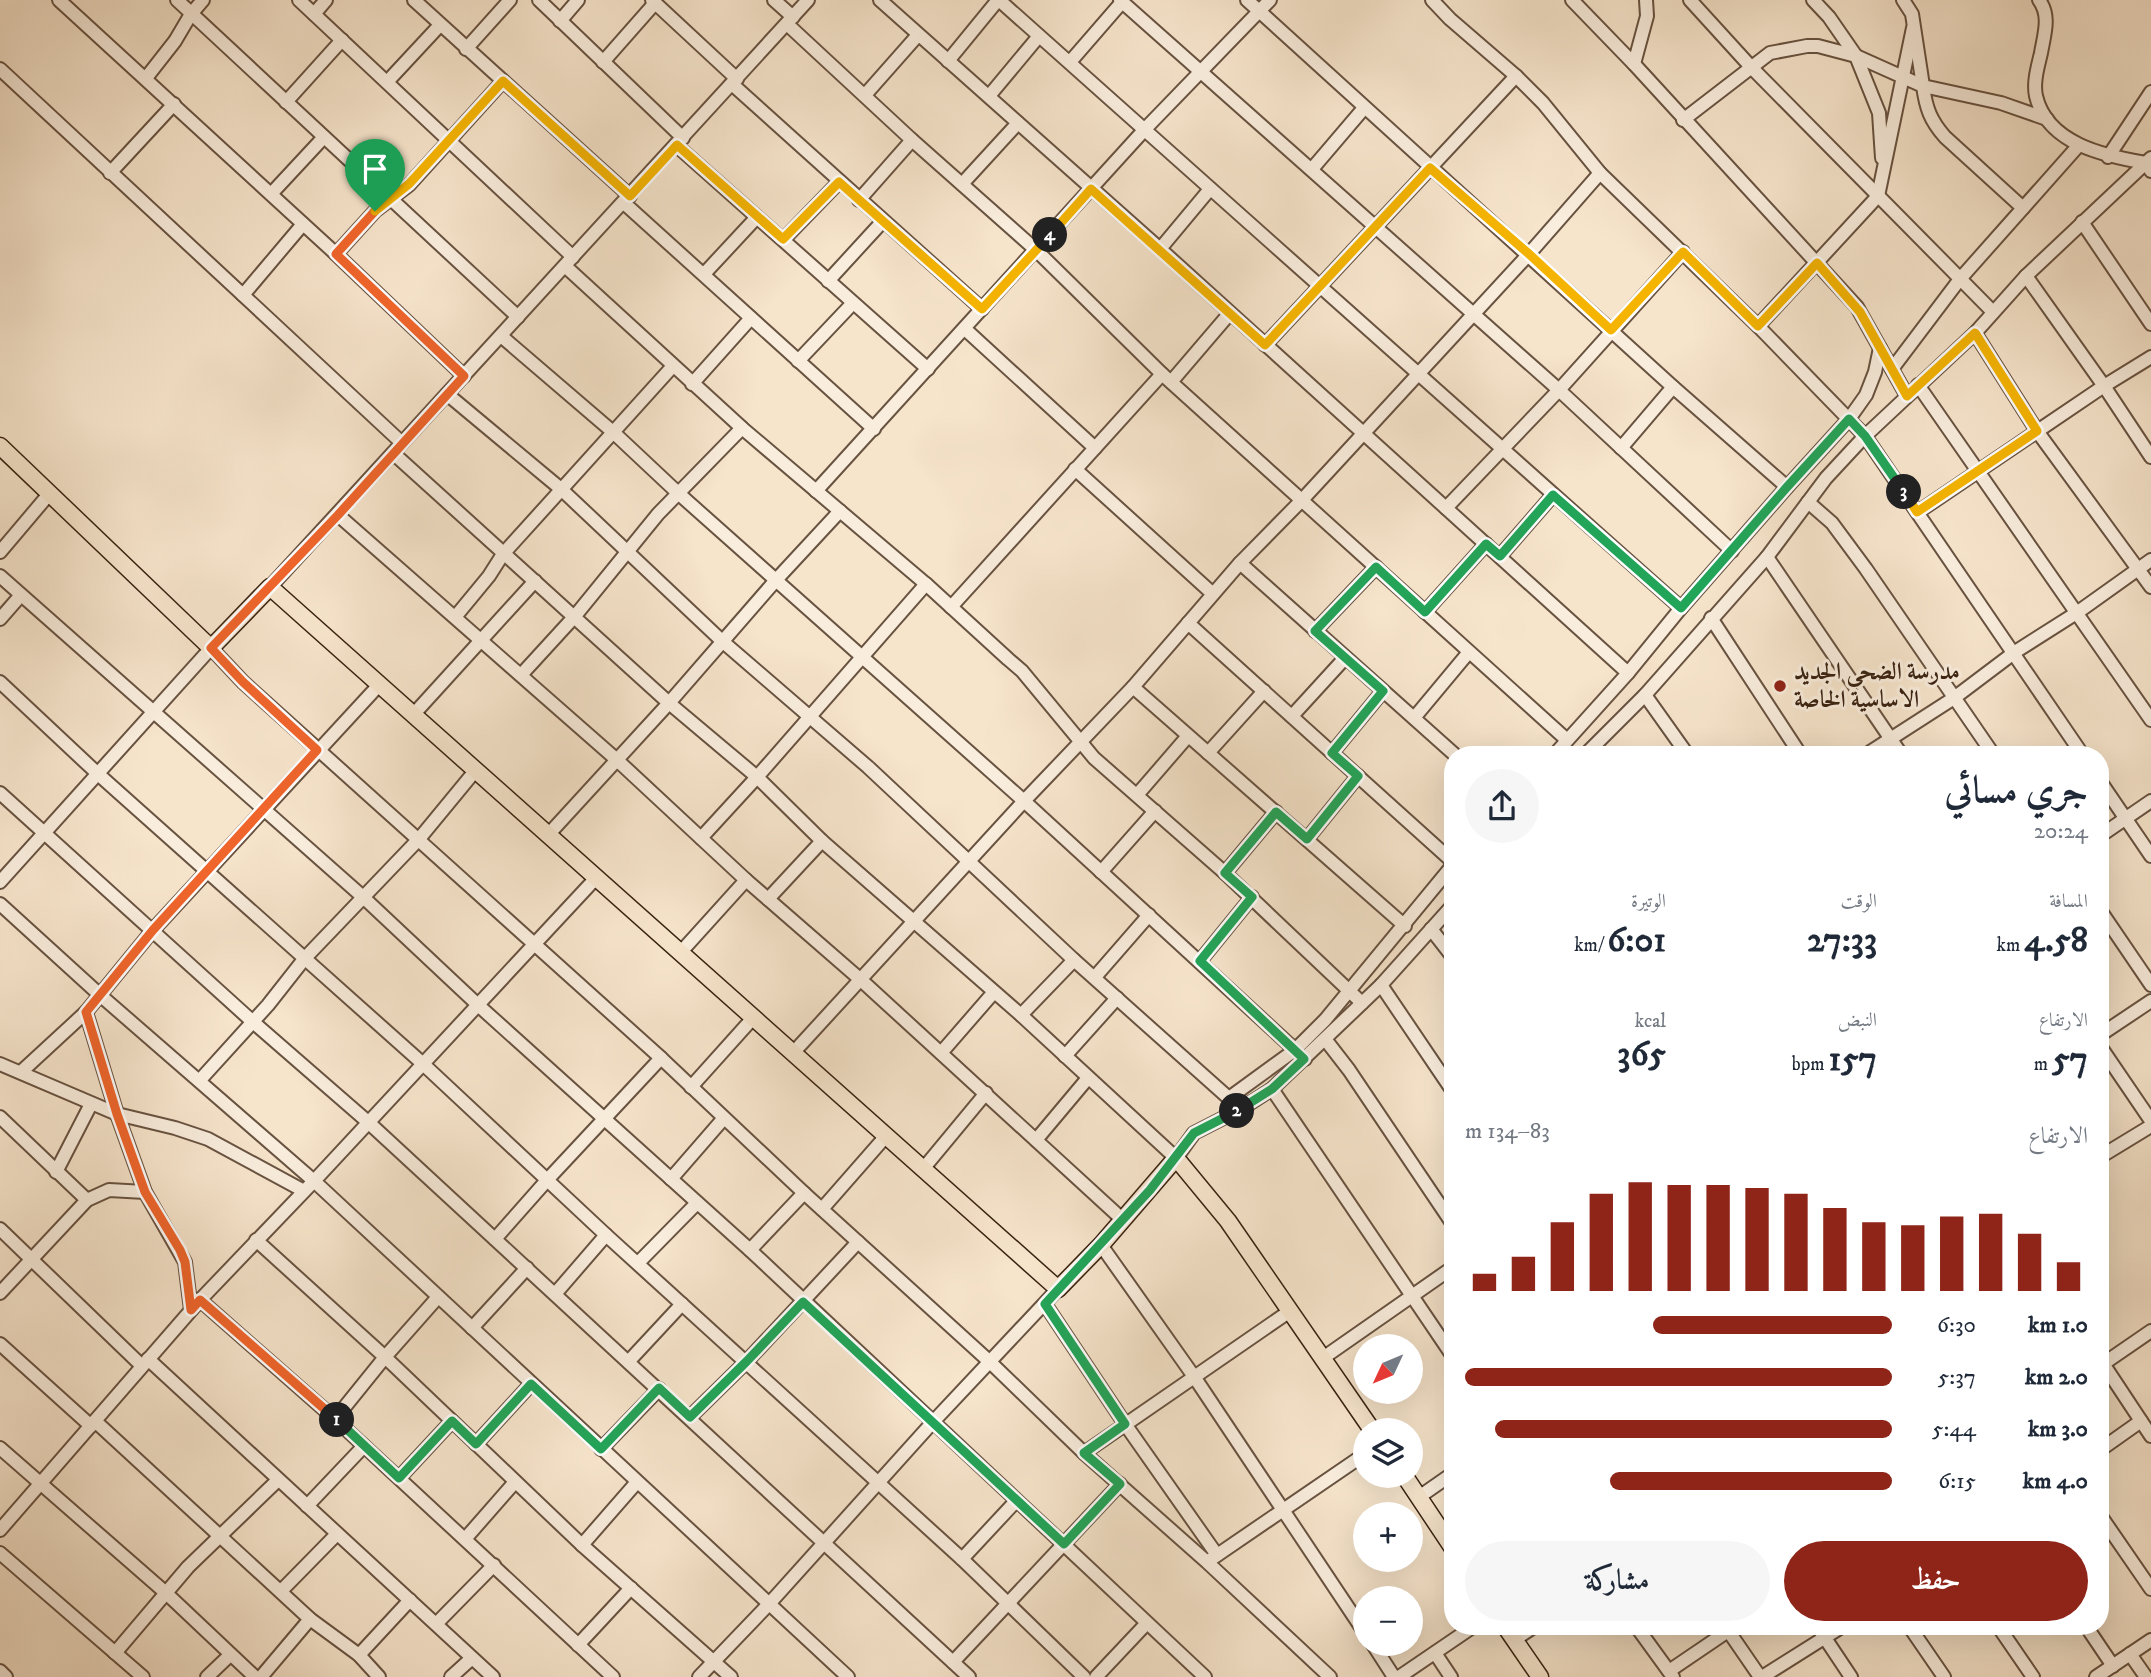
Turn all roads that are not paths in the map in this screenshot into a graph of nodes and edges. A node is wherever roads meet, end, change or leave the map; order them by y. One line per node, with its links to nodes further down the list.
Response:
1 (60, 0): 45 (street)
2 (177, 0): 27 (street)
3 (203, 0): 27 (street)
4 (299, 0): 26 (street)
5 (326, 0): 26 (street)
6 (414, 0): 30 (street)
7 (510, 0): 35 (street)
8 (539, 0): 29 (street)
9 (578, 0): 29 (street)
10 (774, 0): 28 (street)
11 (808, 0): 28 (street)
12 (880, 0): 32 (street)
13 (999, 0): 33 (street); 37 (street)
14 (1247, 0): 25 (street)
15 (1270, 0): 25 (street)
16 (1432, 0): 44 (street)
17 (1572, 0): 40 (street)
18 (1646, 0): 40 (street)
19 (1690, 0): 41 (street)
20 (1813, 0): 36 (street)
21 (1902, 0): 31 (street)
22 (2039, 0): 57 (street)
23 (654, 1): 38 (street); 48 (street)
24 (1121, 1): 39 (street); 43 (street)
25 (1259, 11): 43 (street); 56 (street)
26 (314, 13): 34 (street)
27 (191, 14): 45 (street); 54 (street)
28 (790, 20): 48 (street); 52 (street)
29 (560, 21): 38 (street)
30 (440, 24): 35 (street); 49 (street)
31 (1913, 28): 46 (street); 50 (street)
32 (918, 35): 37 (street); 52 (street)
33 (1039, 36): 39 (street); 53 (street)
34 (342, 40): 49 (street); 54 (street)
35 (466, 49): 47 (street)
36 (1856, 57): 41 (street); 46 (street); 72 (street)
37 (948, 61): 53 (street)
38 (603, 62): 64 (street)
39 (1070, 62): 60 (street)
40 (1633, 64): 58 (street)
41 (1751, 67): 58 (street); 78 (street)
42 (0, 69): 70 (street)
43 (1200, 72): 60 (street); 69 (street)
44 (1516, 76): 68 (street); 71 (street)
45 (145, 78): 55 (street)
46 (1902, 78): 50 (street); 72 (street)
47 (503, 81): 62 (street); 80 (street)
48 (735, 81): 64 (street); 73 (street)
49 (387, 82): 62 (street)
50 (1923, 86): 57 (street); 82 (street)
51 (2151, 92): 66 (street)
52 (864, 95): 63 (street)
53 (989, 96): 59 (street)
54 (286, 102): 61 (street)
55 (174, 104): 70 (street); 77 (street)
56 (1364, 108): 68 (street); 69 (street)
57 (2047, 119): 65 (street)
58 (1683, 120): 95 (street)
59 (1018, 123): 74 (street); 75 (street)
60 (1146, 128): 75 (street); 76 (street)
61 (324, 137): 77 (street); 79 (street)
62 (449, 140): 79 (street); 94 (street)
63 (912, 140): 74 (street); 81 (street)
64 (680, 142): 80 (street); 83 (street)
65 (2079, 145): 66 (street); 82 (street)
66 (2108, 157): 67 (street)
67 (2149, 164): 85 (street)
68 (1430, 168): 87 (street); 93 (street)
69 (1312, 169): 87 (street)
70 (110, 173): 101 (street)
71 (1600, 173): 91 (street); 93 (street)
72 (1884, 180): 78 (street)
73 (839, 182): 81 (street); 88 (street)
74 (962, 184): 90 (street)
75 (1091, 189): 89 (street); 90 (street)
76 (1210, 189): 89 (street); 100 (street)
77 (271, 194): 86 (street)
78 (1878, 196): 95 (street); 98 (street)
79 (392, 199): 92 (street); 107 (street)
80 (627, 200): 94 (street); 96 (street)
81 (859, 200): 84 (street)
82 (2023, 208): 98 (street)
83 (757, 216): 88 (street); 96 (street)
84 (883, 221): 99 (street); 103 (street)
85 (2082, 222): 97 (street); 109 (street)
86 (303, 224): 92 (street); 101 (street)
87 (1375, 225): 100 (street); 106 (street)
88 (783, 239): 99 (street)
89 (1160, 249): 105 (street)
90 (1036, 250): 103 (street); 124 (street)
91 (1683, 252): 110 (street); 112 (street)
92 (336, 254): 123 (street)
93 (1529, 254): 106 (street); 112 (street)
94 (569, 261): 107 (street); 119 (street)
95 (1817, 263): 110 (street); 116 (street)
96 (704, 274): 108 (street)
97 (2026, 276): 104 (street); 127 (street)
98 (1960, 279): 104 (street); 121 (street)
99 (828, 281): 102 (street)
100 (1320, 287): 115 (street); 122 (street)
101 (243, 295): 140 (street)
102 (853, 303): 118 (street); 120 (street)
103 (982, 309): 111 (street)
104 (1993, 312): 113 (street)
105 (1230, 313): 115 (street); 124 (street)
106 (1472, 313): 122 (street); 129 (street)
107 (518, 317): 114 (street)
108 (751, 318): 118 (street); 125 (street)
109 (2151, 324)
110 (1758, 326): 132 (street)
111 (965, 329): 120 (street); 141 (street)
112 (1611, 330): 128 (street); 129 (street)
113 (1975, 333): 126 (street); 135 (street)
114 (501, 336): 123 (street); 136 (street)
115 (1265, 345): 137 (street)
116 (1880, 348): 121 (street); 132 (street)
117 (2151, 357): 127 (street)
118 (798, 361): 134 (street)
119 (673, 366): 125 (street); 136 (street)
120 (928, 369): 134 (street)
121 (1892, 369): 131 (street)
122 (1417, 375): 137 (street); 143 (street)
123 (464, 376): 130 (street)
124 (1167, 378): 141 (street); 153 (street)
125 (692, 384): 133 (street)
126 (1918, 385): 131 (street); 146 (street)
127 (2104, 386): 135 (street); 144 (street)
128 (1673, 387): 142 (street); 147 (street)
129 (1559, 390): 142 (street); 143 (street)
130 (447, 394): 140 (street); 148 (street)
131 (1907, 396): 138 (street)
132 (1849, 419): 138 (street); 147 (street)
133 (742, 428): 149 (street); 151 (street)
134 (874, 429): 149 (street)
135 (2037, 431): 146 (street); 169 (street)
136 (613, 432): 148 (street); 151 (street)
137 (1363, 433): 153 (street); 155 (street)
138 (1865, 436): 154 (street); 157 (street)
139 (0, 446): 150 (main road)
140 (397, 448): 158 (street); 163 (street)
141 (1094, 448): 145 (street)
142 (1621, 448): 161 (street)
143 (1502, 449): 152 (street); 155 (street)
144 (2151, 457)
145 (1075, 469): 176 (street); 178 (street)
146 (1978, 471): 157 (street); 181 (street)
147 (1787, 487): 161 (street)
148 (561, 489): 160 (street); 163 (street)
149 (816, 491): 156 (street)
150 (50, 494): 162 (street); 190 (main road)
151 (678, 494): 160 (street); 171 (street)
152 (1553, 495): 164 (street); 179 (street)
153 (1302, 500): 167 (street); 168 (street)
154 (1808, 502): 165 (street); 203 (street)
155 (1446, 508): 159 (street)
156 (840, 511): 171 (street); 173 (street)
157 (1917, 512): 192 (street)
158 (338, 515): 174 (street); 182 (street)
159 (1486, 544): 164 (street); 180 (street)
160 (629, 551): 183 (street); 189 (street)
161 (1732, 551): 179 (street)
162 (0, 552)
163 (503, 554): 172 (street); 182 (street)
164 (1500, 556): 195 (street)
165 (1767, 556): 184 (street); 212 (street)
166 (2151, 560): 169 (street)
167 (1240, 563): 176 (street); 187 (street)
168 (1376, 567): 180 (street); 187 (street)
169 (2138, 569): 175 (street); 181 (street)
170 (0, 576): 177 (street)
171 (776, 579): 189 (street); 193 (street)
172 (535, 581): 183 (street); 188 (street)
173 (926, 583): 178 (street); 193 (street)
174 (270, 587): 190 (main road); 198 (main road)
175 (2151, 587)
176 (1213, 594): 186 (street)
177 (21, 595): 185 (street); 205 (street)
178 (951, 607): 214 (street)
179 (1681, 608): 195 (street)
180 (1425, 612): 191 (street)
181 (2078, 612): 192 (street); 210 (street)
182 (456, 616): 188 (street)
183 (575, 616): 196 (street); 204 (street)
184 (1711, 618): 202 (street); 219 (street)
185 (0, 620)
186 (1188, 624): 199 (street); 200 (street)
187 (1315, 631): 194 (street)
188 (482, 640): 196 (street); 206 (street)
189 (722, 641): 204 (street); 208 (street)
190 (211, 648): 205 (street); 224 (street)
191 (1469, 652): 209 (street); 213 (street)
192 (2015, 652): 203 (street); 223 (street)
193 (861, 657): 208 (street); 235 (street)
194 (1345, 658): 201 (street); 207 (street)
195 (1628, 673): 213 (street)
196 (521, 676): 227 (street)
197 (0, 682): 229 (street)
198 (379, 685): 206 (main road); 224 (street)
199 (1133, 687): 211 (street); 214 (street)
200 (1264, 691): 207 (street); 225 (street)
201 (1383, 691): 209 (street); 226 (street)
202 (1646, 695): 217 (street); 218 (street)
203 (1954, 698): 212 (street); 222 (street)
204 (669, 703): 227 (street); 231 (street)
205 (154, 712): 229 (street); 237 (street)
206 (413, 715): 228 (main road)
207 (1292, 716): 226 (street)
208 (810, 717): 231 (street); 250 (street)
209 (1414, 718): 215 (street)
210 (2151, 720)
211 (1188, 736): 225 (street); 233 (street)
212 (1891, 738): 220 (street); 221 (street)
213 (1567, 740): 216 (street)
214 (1081, 743): 233 (street); 235 (street)
215 (1445, 746)
216 (1562, 746)
217 (1594, 746)
218 (1681, 746)
219 (1795, 746)
220 (1879, 746)
221 (1896, 746)
222 (1987, 746)
223 (2077, 746)
224 (317, 750): 237 (street); 245 (street)
225 (1208, 753): 239 (street)
226 (1332, 753): 230 (street)
227 (617, 760): 243 (street); 244 (street)
228 (475, 771): 243 (main road); 245 (street)
229 (98, 774): 242 (street); 251 (street)
230 (1358, 776): 246 (street); 248 (street)
231 (757, 777): 244 (street); 247 (street)
232 (0, 793): 242 (street)
233 (1137, 795): 238 (street)
234 (2109, 795): 240 (street)
235 (1024, 801): 250 (street); 252 (street)
236 (2151, 801): 240 (street)
237 (264, 810): 251 (street); 258 (street)
238 (1154, 811): 252 (street); 253 (street)
239 (1276, 812): 246 (street); 253 (street)
240 (2125, 819): 241 (street); 249 (street)
241 (2109, 829)
242 (44, 833): 257 (street); 268 (street)
243 (548, 835): 255 (main road)
244 (701, 838): 256 (street)
245 (419, 839): 258 (street); 269 (street)
246 (1307, 839): 266 (street)
247 (822, 841): 260 (street); 264 (street)
248 (1444, 856)
249 (2151, 856)
250 (968, 862): 264 (street); 273 (street)
251 (208, 871): 268 (street); 272 (street)
252 (1101, 872): 262 (street)
253 (1225, 873): 259 (street)
254 (1444, 874): 266 (street)
255 (596, 878): 269 (street); 271 (main road)
256 (746, 880): 260 (street); 271 (street)
257 (0, 882)
258 (363, 897): 272 (street); 285 (street)
259 (1252, 897): 274 (street); 280 (street)
260 (768, 899): 276 (street)
261 (0, 904): 281 (street)
262 (1149, 915): 274 (street); 275 (street)
263 (1444, 915): 267 (street)
264 (915, 922): 276 (street); 279 (street)
265 (2109, 923): 278 (street)
266 (1405, 926): 280 (street)
267 (1432, 929): 270 (street); 277 (street)
268 (153, 930): 281 (street); 289 (street)
269 (535, 945): 285 (street); 296 (street)
270 (1444, 945)
271 (680, 953): 288 (main road)
272 (305, 958): 289 (street); 298 (street)
273 (1074, 960): 275 (street); 287 (street)
274 (1200, 961): 294 (street)
275 (1095, 977): 282 (street)
276 (861, 980): 292 (street); 293 (street)
277 (1381, 985): 284 (street); 302 (street)
278 (2151, 985)
279 (994, 992): 287 (street); 292 (street)
280 (1350, 992): 284 (street); 294 (street)
281 (100, 995): 286 (street); 303 (street)
282 (1116, 998): 295 (street); 307 (street)
283 (2151, 1000): 290 (street)
284 (1362, 1003): 291 (street)
285 (478, 1005): 298 (street); 313 (street)
286 (86, 1012): 300 (street); 310 (street)
287 (1021, 1015): 295 (street)
288 (753, 1018): 293 (main road); 304 (street)
289 (253, 1022): 303 (street); 314 (street)
290 (2109, 1029)
291 (1325, 1039): 294 (street); 330 (street)
292 (941, 1053): 306 (street)
293 (793, 1054): 316 (main road)
294 (1300, 1054): 305 (street); 307 (street)
295 (1065, 1056): 301 (street)
296 (661, 1058): 304 (street); 313 (street)
297 (2109, 1060): 315 (street)
298 (422, 1063): 314 (street); 322 (street)
299 (0, 1064): 300 (street)
300 (21, 1072): 308 (street)
301 (1088, 1078): 317 (street); 319 (street)
302 (1444, 1078)
303 (200, 1080): 324 (street)
304 (691, 1087): 312 (street)
305 (1272, 1089): 309 (street); 346 (street)
306 (986, 1093): 317 (street); 320 (street)
307 (1230, 1098): 309 (street)
308 (91, 1104): 310 (street); 321 (street)
309 (1241, 1109): 319 (street)
310 (117, 1114): 324 (street); 325 (street)
311 (0, 1117): 321 (street)
312 (724, 1118): 323 (street); 326 (street)
313 (603, 1119): 322 (street); 323 (street)
314 (368, 1122): 324 (street); 334 (street)
315 (2151, 1123): 318 (street)
316 (886, 1136): 320 (main road); 329 (street)
317 (1036, 1140): 331 (street)
318 (2109, 1151)
319 (1176, 1158): 331 (main road); 352 (main road)
320 (923, 1169): 343 (main road)
321 (56, 1172): 327 (street)
322 (548, 1179): 333 (street); 334 (street)
323 (671, 1179): 328 (street)
324 (309, 1186): 335 (street); 347 (street)
325 (145, 1192): 327 (street); 351 (street)
326 (804, 1193): 329 (street); 338 (street)
327 (87, 1200): 339 (street)
328 (697, 1203): 338 (street); 340 (street)
329 (822, 1209): 336 (street)
330 (1444, 1211)
331 (1123, 1220): 337 (main road)
332 (0, 1229): 339 (street)
333 (606, 1235): 340 (street); 345 (street)
334 (495, 1239): 341 (street)
335 (256, 1240): 351 (street); 357 (street)
336 (858, 1242): 348 (street); 362 (street)
337 (1101, 1244): 343 (main road); 365 (street)
338 (750, 1250): 348 (street)
339 (33, 1259): 344 (street); 363 (street)
340 (638, 1264): 349 (street)
341 (527, 1268): 345 (street); 353 (street)
342 (1444, 1273): 346 (street)
343 (1058, 1289): 350 (street)
344 (0, 1293)
345 (555, 1294): 360 (street)
346 (1411, 1295): 355 (street); 359 (street)
347 (438, 1297): 353 (street); 357 (street)
348 (803, 1302): 361 (street); 373 (street)
349 (682, 1304): 360 (street); 361 (street)
350 (1045, 1304): 362 (street); 375 (street)
351 (196, 1305): 363 (street); 370 (street)
352 (1290, 1311): 359 (main road); 365 (street)
353 (472, 1328): 366 (street)
354 (2151, 1331): 358 (street)
355 (1444, 1343)
356 (0, 1344): 374 (street)
357 (385, 1357): 370 (street); 371 (street)
358 (2109, 1357)
359 (1323, 1359): 369 (main road)
360 (629, 1361): 367 (street)
361 (747, 1361): 368 (street); 390 (street)
362 (990, 1362): 373 (street); 382 (street)
363 (145, 1363): 374 (street); 385 (street)
364 (2109, 1374): 372 (street)
365 (1195, 1378): 375 (street); 396 (street)
366 (531, 1384): 377 (street); 381 (street)
367 (659, 1388): 368 (street); 381 (street)
368 (690, 1417): 403 (street)
369 (1364, 1418)
370 (335, 1419): 379 (street)
371 (452, 1421): 377 (street); 384 (street)
372 (2141, 1421): 376 (street); 378 (street)
373 (932, 1423): 390 (street); 394 (street)
374 (93, 1424): 389 (street); 399 (street)
375 (1125, 1424): 382 (street); 408 (street)
376 (2151, 1436)
377 (476, 1444): 387 (street)
378 (2109, 1444)
379 (364, 1446): 384 (street); 395 (street)
380 (0, 1448): 389 (street)
381 (601, 1449): 388 (street)
382 (1084, 1453): 391 (street)
383 (1353, 1462): 396 (street)
384 (399, 1478): 402 (street)
385 (278, 1480): 395 (street); 399 (street)
386 (1444, 1480): 393 (street)
387 (515, 1482): 402 (street); 405 (street)
388 (637, 1482): 405 (street); 415 (street)
389 (42, 1483): 398 (street); 413 (street)
390 (878, 1483): 403 (street); 407 (street)
391 (1120, 1484): 404 (street); 408 (street)
392 (1413, 1488): 393 (main road)
393 (1419, 1497): 401 (main road)
394 (1016, 1501): 404 (street); 407 (street)
395 (307, 1506): 400 (street)
396 (1283, 1511): 408 (street); 417 (street)
397 (2109, 1528): 411 (street)
398 (0, 1530)
399 (220, 1534): 412 (street); 413 (street)
400 (337, 1534): 412 (street); 414 (street)
401 (1444, 1535)
402 (464, 1539): 409 (street)
403 (824, 1542): 415 (street); 444 (street)
404 (1064, 1544): 416 (street); 419 (street)
405 (582, 1545): 410 (street)
406 (0, 1553): 436 (street)
407 (962, 1559): 416 (street)
408 (1212, 1559): 464 (street)
409 (494, 1565): 420 (street); 435 (street)
410 (631, 1588): 435 (street); 443 (street)
411 (2151, 1589)
412 (281, 1591): 418 (street)
413 (166, 1594): 436 (street); 439 (street)
414 (410, 1600): 420 (street); 440 (street)
415 (769, 1604): 443 (street); 459 (street)
416 (1008, 1604): 444 (street); 461 (street)
417 (1353, 1615)
418 (310, 1619): 440 (street); 452 (street)
419 (1146, 1624): 462 (street); 463 (street)
420 (436, 1625): 442 (street)
421 (1461, 1635): 437 (street)
422 (1511, 1635): 433 (main road)
423 (1522, 1635): 433 (street)
424 (1643, 1635): 447 (street)
425 (1718, 1635): 447 (street)
426 (1732, 1635): 468 (street)
427 (1823, 1635): 432 (street)
428 (1830, 1635): 432 (street)
429 (1915, 1635): 470 (street)
430 (2004, 1635): 471 (street)
431 (2092, 1635): 445 (street)
432 (1825, 1638): 468 (street); 469 (street)
433 (1514, 1640): 467 (main road)
434 (2151, 1640): 438 (street)
435 (578, 1645): 456 (street)
436 (115, 1653): 449 (street)
437 (1435, 1653): 465 (street); 466 (street)
438 (2130, 1654): 445 (street); 473 (street)
439 (230, 1655): 450 (street); 451 (street)
440 (359, 1655): 453 (street)
441 (1382, 1656): 465 (street)
442 (472, 1658): 454 (street); 455 (street)
443 (713, 1661): 457 (street); 458 (street)
444 (953, 1662): 460 (street)
445 (2113, 1666): 472 (street)
446 (0, 1671): 448 (street)
447 (1671, 1674)
448 (6, 1677)
449 (143, 1677)
450 (207, 1677)
451 (255, 1677)
452 (261, 1677)
453 (379, 1677)
454 (451, 1677)
455 (493, 1677)
456 (613, 1677)
457 (698, 1677)
458 (731, 1677)
459 (848, 1677)
460 (969, 1677)
461 (1084, 1677)
462 (1096, 1677)
463 (1205, 1677)
464 (1330, 1677)
465 (1397, 1677)
466 (1451, 1677)
467 (1539, 1677)
468 (1761, 1677)
469 (1851, 1677)
470 (1944, 1677)
471 (2033, 1677)
472 (2096, 1677)
473 (2146, 1677)

